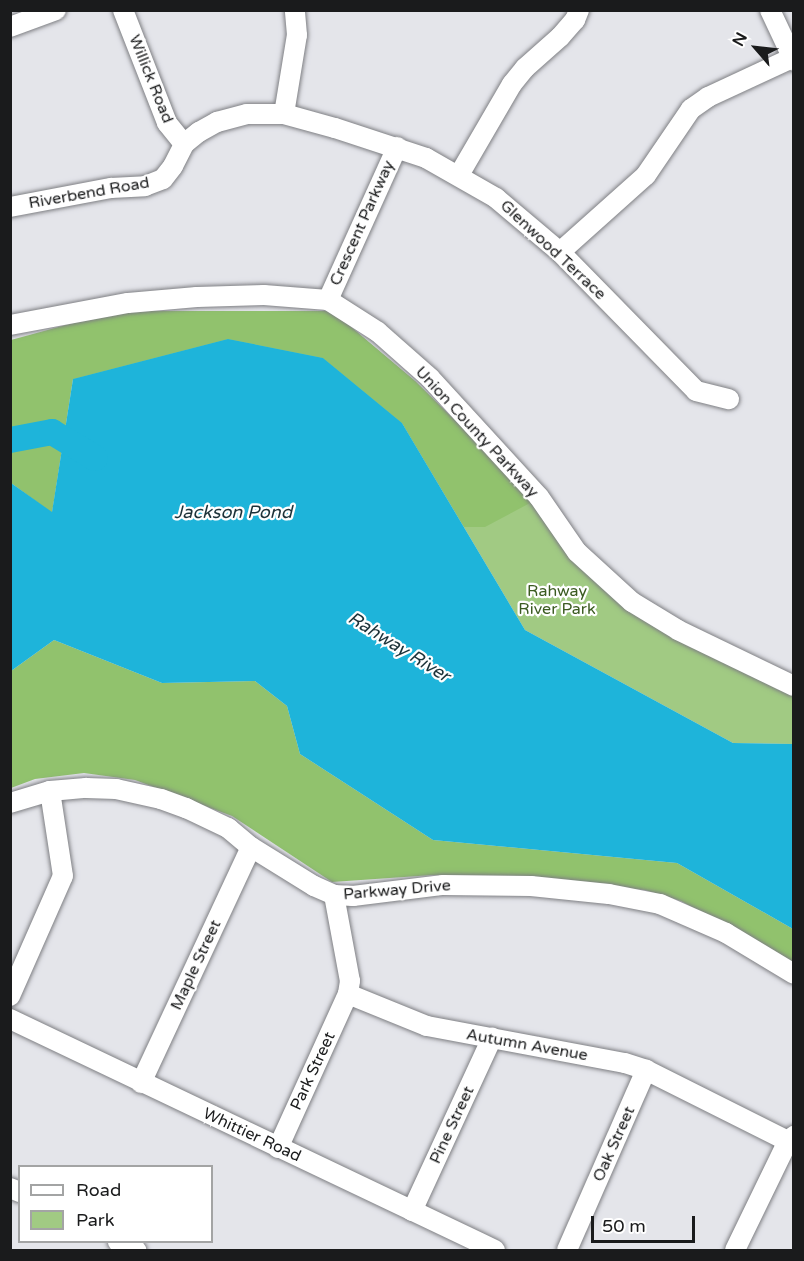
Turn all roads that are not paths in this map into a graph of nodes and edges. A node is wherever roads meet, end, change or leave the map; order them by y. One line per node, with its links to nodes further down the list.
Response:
1 (56, 10): 6 (street)
2 (123, 10): 9 (street, Willick Road)
3 (295, 10): 8 (street)
4 (579, 10): 11 (street)
5 (770, 10): 7 (street)
6 (10, 27)
7 (793, 60): 13 (street)
8 (284, 114): 9 (street, Riverbend Road); 10 (street, Glenwood Terrace)
9 (184, 144): 12 (street, Riverbend Road)
10 (397, 147): 11 (street, Glenwood Terrace); 14 (street, Crescent Parkway)
11 (459, 175): 13 (street, Glenwood Terrace)
12 (10, 207)
13 (560, 252): 16 (street, Glenwood Terrace)
14 (328, 300): 15 (street, Union County Parkway); 17 (street, Union County Parkway)
15 (10, 325)
16 (729, 399)
17 (794, 686)
18 (50, 791): 19 (street, Parkway Drive); 20 (street, Parkway Drive); 24 (street)
19 (10, 803)
20 (251, 847): 21 (street, Parkway Drive); 28 (street, Maple Street)
21 (334, 895): 22 (street, Parkway Drive); 23 (street)
22 (794, 974)
23 (348, 994): 26 (street, Autumn Avenue); 30 (street, Park Street)
24 (10, 996)
25 (10, 1019): 28 (street, Whittier Road)
26 (492, 1038): 27 (street, Autumn Avenue); 31 (street, Pine Street)
27 (646, 1070): 29 (street, Autumn Avenue); 35 (street, Oak Street)
28 (141, 1083): 30 (street, Whittier Road)
29 (791, 1139): 36 (street)
30 (278, 1148): 31 (street, Whittier Road)
31 (412, 1211): 34 (street, Whittier Road)
32 (120, 1243): 33 (street)
33 (136, 1251)
34 (495, 1251)
35 (567, 1251)
36 (735, 1251)

